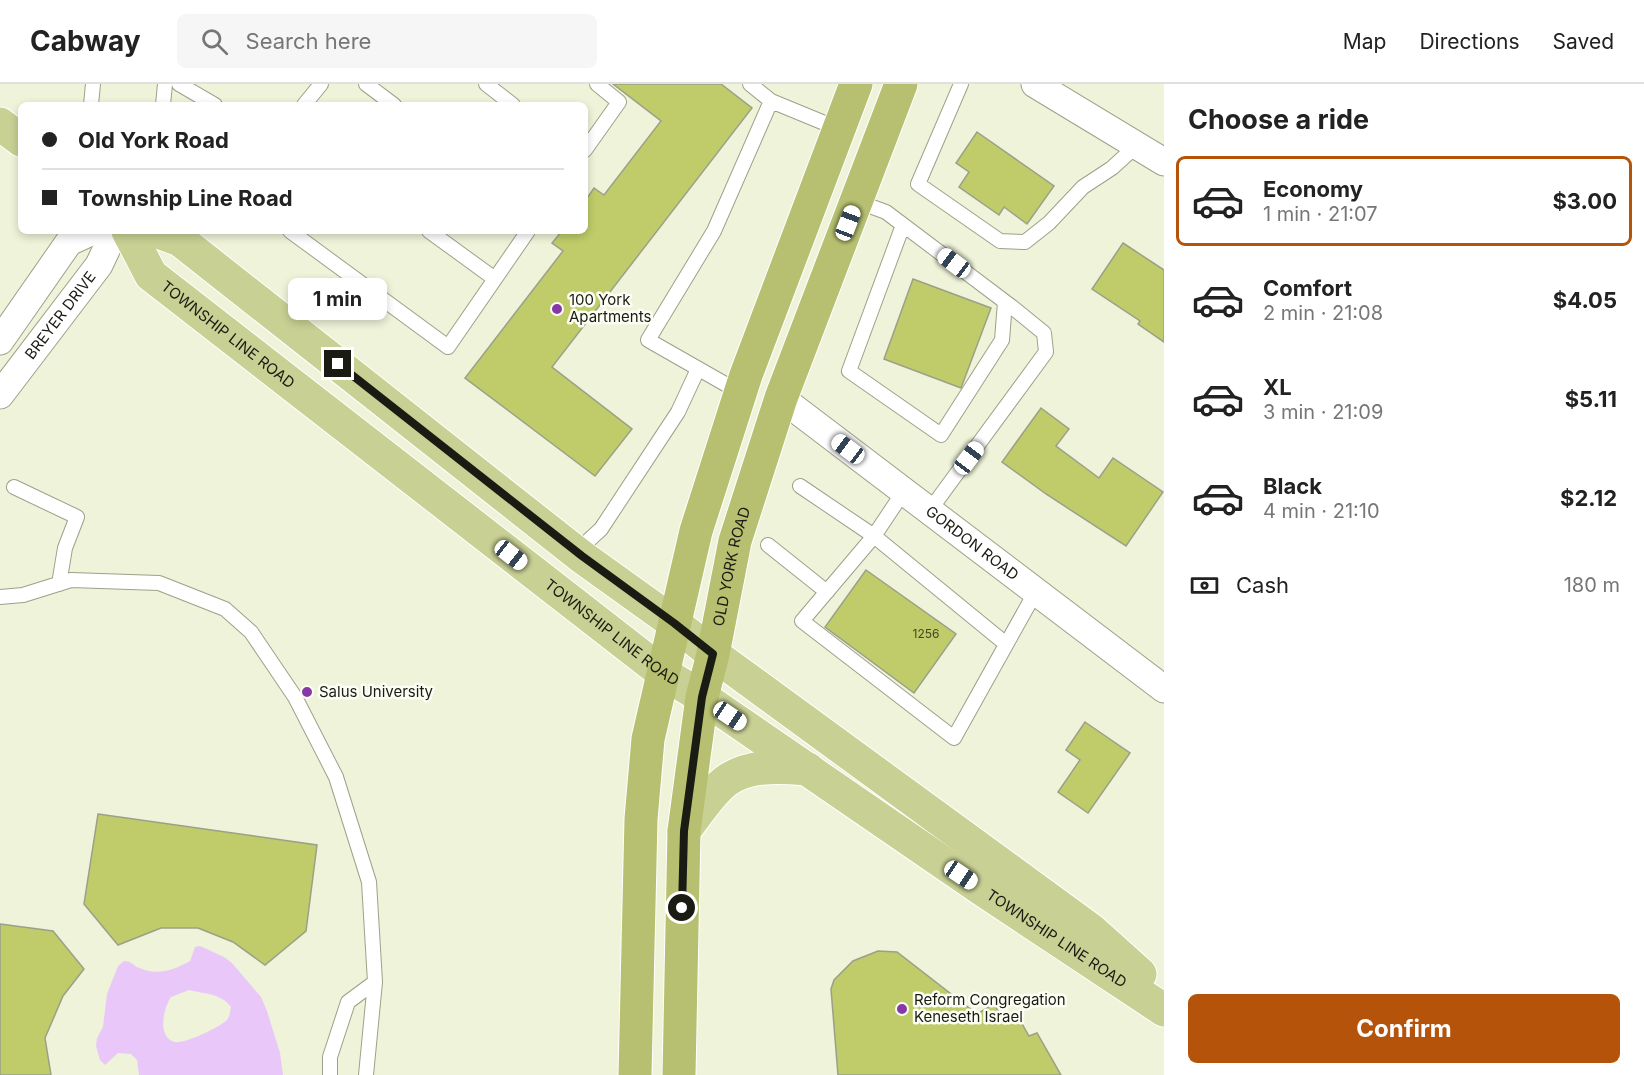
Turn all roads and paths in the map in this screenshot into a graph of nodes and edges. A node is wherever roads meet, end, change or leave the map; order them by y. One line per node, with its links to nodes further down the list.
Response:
1 (93, 84): 14 (lane)
2 (165, 84): 15 (lane)
3 (179, 84): 16 (lane)
4 (321, 84): 17 (lane)
5 (366, 84): 18 (lane)
6 (486, 84): 19 (lane)
7 (597, 84): 23 (lane)
8 (750, 84): 13 (lane)
9 (856, 84): 21 (highway)
10 (901, 84): 26 (highway, OLD YORK ROAD)
11 (961, 84): 24 (lane)
12 (1035, 84): 24 (street)
13 (771, 101): 21 (lane); 38 (lane)
14 (91, 102)
15 (164, 102)
16 (210, 102)
17 (306, 102)
18 (390, 102)
19 (509, 102)
20 (0, 124): 22 (main road)
21 (839, 129): 39 (highway)
22 (18, 138)
23 (588, 146)
24 (1136, 146): 25 (street)
25 (1164, 162)
26 (856, 201): 27 (lane); 41 (highway, OLD YORK ROAD)
27 (903, 225): 36 (lane); 36 (lane)
28 (86, 234): 37 (street)
29 (114, 234): 40 (street, BREYER DRIVE)
30 (130, 234): 56 (main road, TOWNSHIP LINE ROAD)
31 (164, 234): 48 (main road, TOWNSHIP LINE ROAD)
32 (294, 234): 35 (lane)
33 (433, 234): 35 (lane)
34 (526, 234): 35 (lane)
35 (495, 279)
36 (1005, 302): 45 (lane)
37 (0, 341)
38 (698, 369): 39 (lane); 48 (lane)
39 (741, 393): 53 (highway)
40 (0, 395)
41 (781, 398): 44 (street, GORDON ROAD); 55 (highway, OLD YORK ROAD)
42 (800, 486): 46 (lane)
43 (14, 487): 49 (lane)
44 (904, 491): 45 (street, GORDON ROAD); 46 (lane)
45 (930, 510): 50 (street, GORDON ROAD)
46 (874, 536): 51 (lane); 54 (lane)
47 (768, 545): 51 (lane)
48 (576, 552): 53 (main road, TOWNSHIP LINE ROAD)
49 (59, 584): 52 (lane); 61 (lane)
50 (1036, 591): 54 (lane); 57 (street, GORDON ROAD)
51 (827, 592): 54 (lane)
52 (0, 597)
53 (674, 623): 55 (main road, TOWNSHIP LINE ROAD); 56 (highway)
54 (1006, 644)
55 (713, 654): 58 (highway, OLD YORK ROAD); 62 (main road, TOWNSHIP LINE ROAD)
56 (663, 673): 58 (main road, TOWNSHIP LINE ROAD); 66 (highway)
57 (1164, 688)
58 (702, 697): 59 (main road, TOWNSHIP LINE ROAD); 60 (highway, OLD YORK ROAD)
59 (808, 769): 60 (main road); 63 (main road, TOWNSHIP LINE ROAD)
60 (684, 831): 67 (highway, OLD YORK ROAD)
61 (375, 982): 64 (lane); 65 (lane)
62 (1164, 996)
63 (1164, 1010)
64 (330, 1075)
65 (366, 1075)
66 (635, 1075)
67 (679, 1075)

